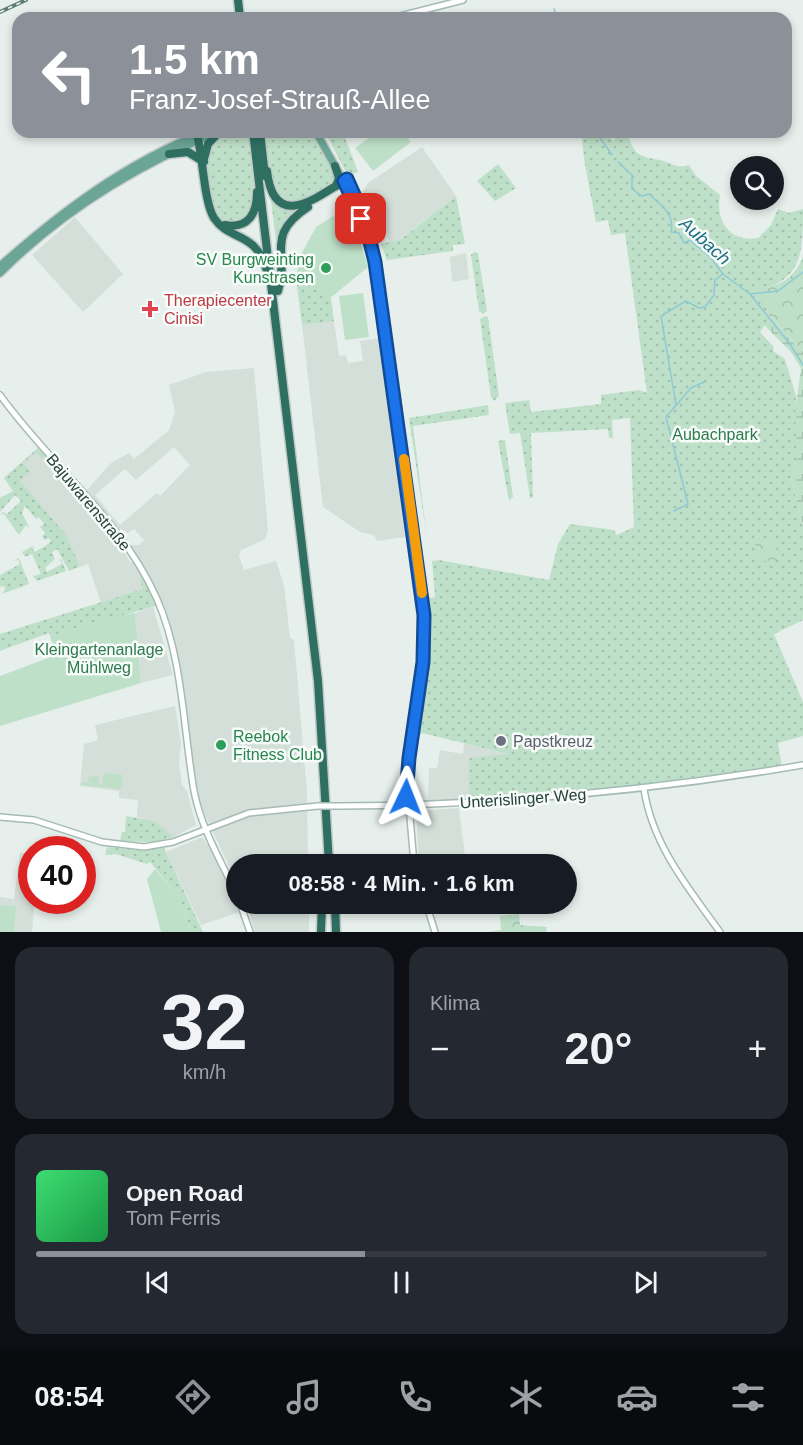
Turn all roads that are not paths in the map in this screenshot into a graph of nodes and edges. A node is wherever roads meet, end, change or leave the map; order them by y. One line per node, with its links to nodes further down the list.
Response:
1 (463, 0): 2 (street)
2 (416, 12)
3 (196, 138): 12 (main road)
4 (196, 138): 18 (main road)
5 (200, 138): 13 (highway)
6 (214, 138): 13 (highway)
7 (258, 138): 15 (highway)
8 (259, 138): 16 (highway)
9 (259, 138): 20 (highway)
10 (319, 138): 14 (main road)
11 (324, 138): 16 (main road)
12 (169, 153): 13 (highway); 19 (main road)
13 (204, 162): 17 (highway)
14 (335, 166): 16 (highway)
15 (258, 168): 17 (highway); 20 (highway)
16 (345, 183): 20 (highway); 24 (street)
17 (220, 224): 20 (highway)
18 (0, 266)
19 (0, 273)
20 (276, 294): 25 (highway); 30 (highway)
21 (0, 395): 27 (street, Bajuwarenstraße)
22 (803, 765): 23 (street, Unterislinger Weg)
23 (644, 789): 24 (street, Unterislinger Weg); 42 (street)
24 (407, 805): 27 (street, Unterislinger Weg, bridge); 31 (street)
25 (328, 814): 28 (highway); 29 (highway)
26 (0, 817): 27 (street, Unterislinger Weg)
27 (206, 829): 32 (street, Bajuwarenstraße)
28 (324, 854)
29 (329, 854)
30 (333, 854)
31 (413, 854)
32 (226, 872)
33 (244, 914): 39 (street)
34 (322, 914): 40 (highway)
35 (332, 914): 38 (highway)
36 (335, 914): 38 (highway)
37 (429, 914): 41 (street)
38 (335, 931)
39 (250, 932)
40 (321, 932)
41 (435, 932)
42 (720, 932)

